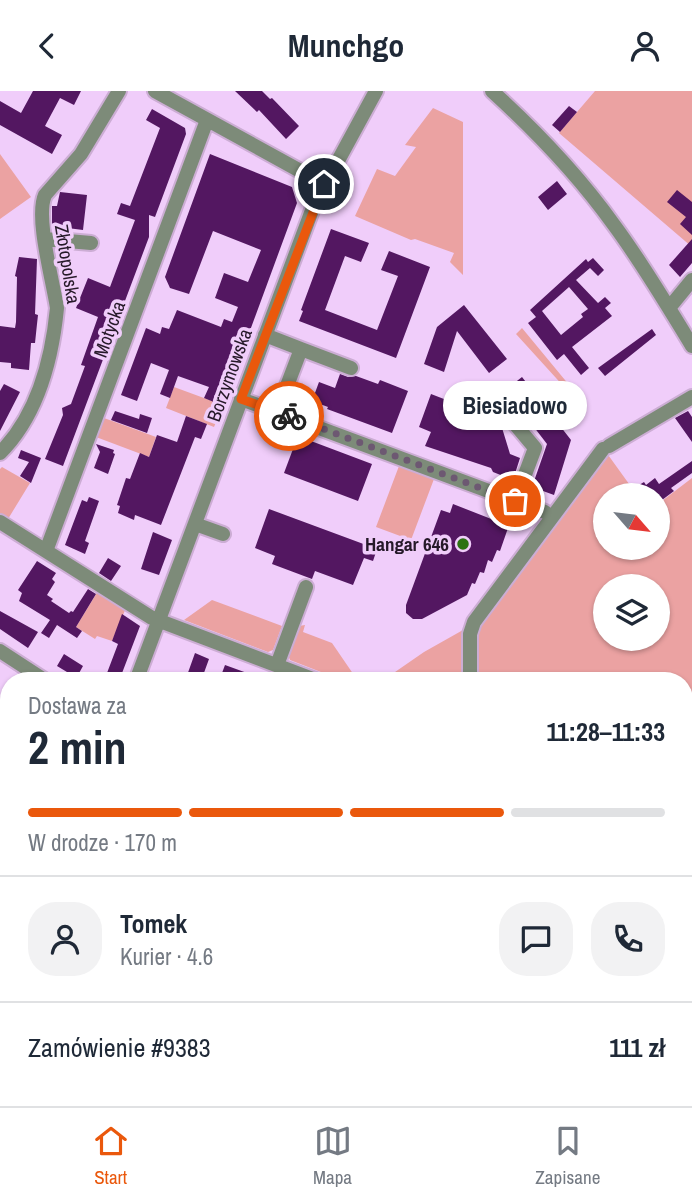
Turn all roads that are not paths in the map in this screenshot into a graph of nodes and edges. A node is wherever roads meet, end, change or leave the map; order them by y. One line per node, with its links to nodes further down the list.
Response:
1 (119, 91): 7 (street, Złotopolska)
2 (155, 91): 5 (street)
3 (376, 91): 6 (street, Borzymowska)
4 (492, 91): 10 (street)
5 (207, 120): 6 (street); 25 (street, Motycka)
6 (324, 184): 11 (street, Borzymowska)
7 (45, 239): 8 (street); 19 (street, Złotopolska)
8 (91, 243)
9 (692, 280): 10 (street)
10 (669, 308): 12 (street)
11 (265, 335): 13 (street); 16 (street, Borzymowska)
12 (692, 346)
13 (301, 349): 14 (street); 17 (street)
14 (351, 368)
15 (692, 397): 33 (street)
16 (241, 399): 17 (street); 23 (street, Borzymowska)
17 (277, 412): 20 (street)
18 (509, 417): 20 (street)
19 (0, 453)
20 (515, 501): 21 (street)
21 (545, 512)
22 (0, 522): 25 (street)
23 (195, 524): 24 (street); 27 (street, Borzymowska)
24 (223, 534)
25 (46, 551): 27 (street)
26 (306, 586): 29 (street)
27 (158, 620): 29 (street); 31 (street, Borzymowska)
28 (0, 651): 30 (street)
29 (277, 665): 32 (street)
30 (32, 672)
31 (139, 672)
32 (295, 672)
33 (470, 672)

